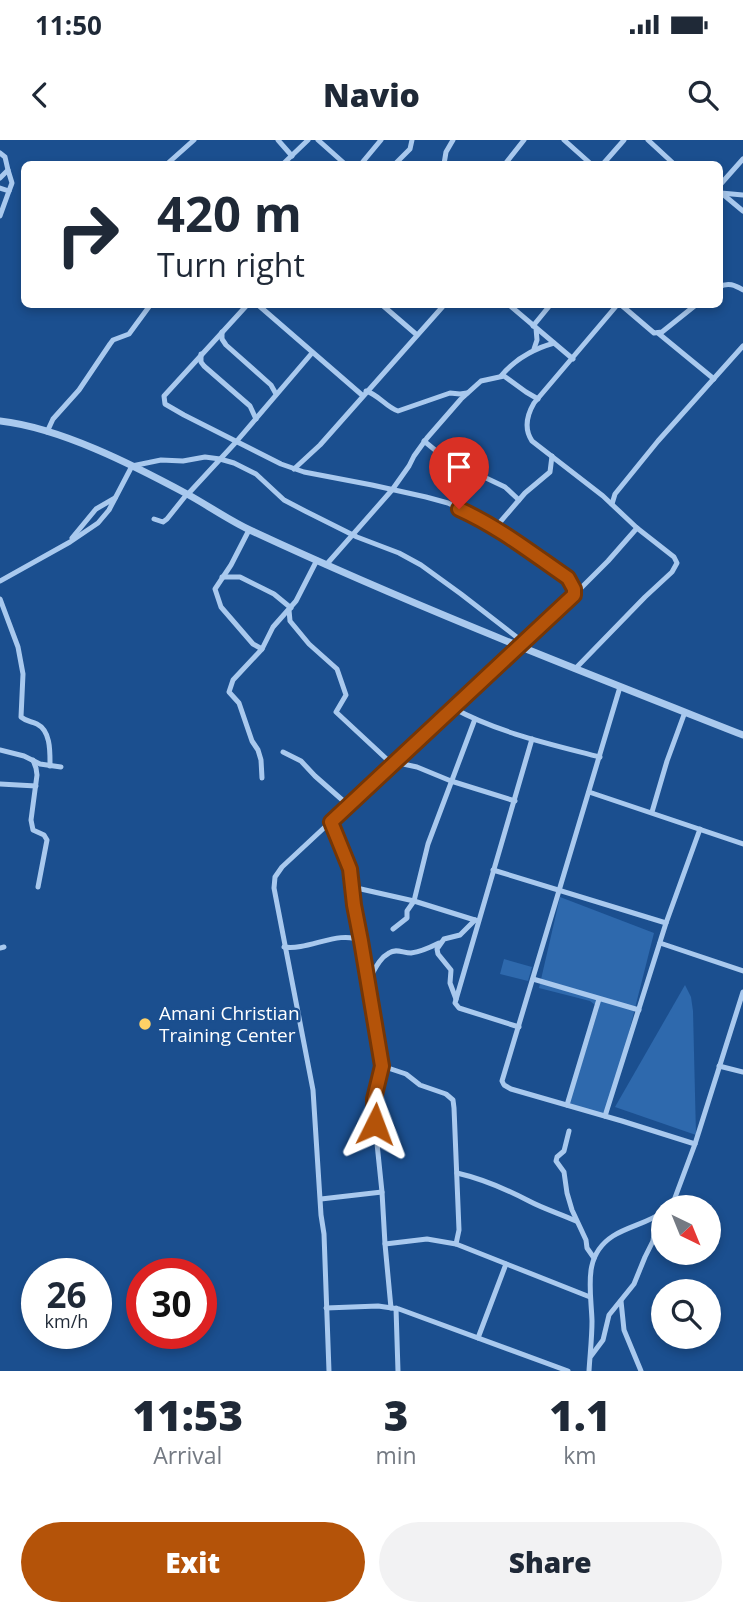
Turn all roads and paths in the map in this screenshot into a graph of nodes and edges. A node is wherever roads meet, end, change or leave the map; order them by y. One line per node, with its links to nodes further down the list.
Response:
1 (194, 140): 14 (street)
2 (278, 140): 13 (street)
3 (308, 140): 13 (street)
4 (318, 140): 16 (street)
5 (412, 140): 18 (street)
6 (524, 140): 20 (street)
7 (564, 140): 21 (street)
8 (625, 140): 22 (street)
9 (648, 140): 23 (street)
10 (452, 141): 19 (street)
11 (378, 142): 17 (street)
12 (0, 153): 25 (street)
13 (292, 156): 15 (street)
14 (170, 161)
15 (287, 161)
16 (342, 161)
17 (363, 161)
18 (398, 161)
19 (444, 161)
20 (509, 161)
21 (588, 161)
22 (606, 161)
23 (670, 161)
24 (742, 162): 27 (street)
25 (8, 170): 26 (street); 29 (street)
26 (0, 178)
27 (723, 186)
28 (0, 188): 29 (street)
29 (9, 191): 34 (street)
30 (723, 191): 32 (street)
31 (723, 193): 33 (street)
32 (743, 195)
33 (743, 211)
34 (0, 216)
35 (723, 285): 36 (street)
36 (743, 290)
37 (148, 308): 65 (street)
38 (244, 308): 48 (street)
39 (261, 308): 54 (street)
40 (385, 308): 50 (street)
41 (441, 308): 50 (street)
42 (513, 308): 47 (street)
43 (548, 308): 47 (street)
44 (616, 308): 56 (street)
45 (624, 308): 49 (street)
46 (692, 308): 49 (street)
47 (535, 327): 51 (street); 53 (street)
48 (222, 332): 55 (street); 61 (street)
49 (658, 333): 58 (street)
50 (417, 335): 59 (street)
51 (554, 343): 53 (street); 56 (street)
52 (743, 346): 58 (street)
53 (533, 350): 57 (street)
54 (312, 353): 59 (street); 61 (street)
55 (201, 354): 63 (street); 67 (street)
56 (573, 359): 62 (street)
57 (501, 376): 60 (street); 62 (street)
58 (714, 379): 74 (street)
59 (364, 393): 60 (street); 71 (street)
60 (467, 393): 66 (street)
61 (276, 394): 63 (street)
62 (538, 399): 68 (street)
63 (256, 419): 67 (street)
64 (0, 421): 65 (street)
65 (47, 432): 70 (street)
66 (424, 441): 72 (street); 77 (street)
67 (236, 442): 69 (street); 71 (street)
68 (552, 456): 75 (street); 77 (street)
69 (220, 458): 70 (street); 73 (street); 83 (street)
70 (132, 466): 73 (street); 76 (street)
71 (294, 469): 72 (street)
72 (392, 490): 80 (street); 83 (street)
73 (187, 494): 79 (street); 82 (street)
74 (614, 495): 75 (street); 78 (street)
75 (603, 496): 78 (street)
76 (115, 498): 84 (street); 84 (street)
77 (519, 500): 80 (street)
78 (612, 504): 81 (street)
79 (154, 519)
80 (495, 528): 89 (street)
81 (637, 528): 89 (street); 94 (street)
82 (249, 530): 85 (street); 87 (street)
83 (351, 534): 86 (street); 92 (street)
84 (70, 542): 88 (street)
85 (317, 561): 86 (street); 91 (street)
86 (326, 565): 92 (street)
87 (222, 577): 91 (street); 93 (street)
88 (0, 581)
89 (574, 595): 92 (street)
90 (0, 599): 106 (street)
91 (290, 609): 93 (street); 105 (street)
92 (521, 644): 94 (street); 96 (street)
93 (262, 649): 108 (street)
94 (575, 669): 95 (street)
95 (620, 687): 97 (street); 103 (street)
96 (453, 708): 98 (street); 105 (street)
97 (685, 712): 99 (street); 115 (street)
98 (475, 719): 100 (street); 109 (street)
99 (743, 735)
100 (532, 739): 103 (street); 113 (street)
101 (0, 750): 104 (street)
102 (283, 752): 114 (street)
103 (600, 757): 112 (street)
104 (33, 760): 106 (street); 111 (street)
105 (393, 763): 109 (street); 114 (street)
106 (50, 765): 107 (street)
107 (61, 767)
108 (262, 778)
109 (451, 781): 113 (street); 123 (street)
110 (0, 784): 111 (street)
111 (36, 786): 120 (street)
112 (589, 792): 115 (street); 122 (street)
113 (514, 801): 119 (street)
114 (348, 805): 116 (street)
115 (652, 812): 117 (street)
116 (331, 822): 121 (street); 130 (street)
117 (700, 829): 118 (street); 125 (street)
118 (743, 844)
119 (493, 870): 122 (street); 124 (street)
120 (38, 887)
121 (352, 887): 123 (street); 127 (street)
122 (560, 890): 125 (street); 132 (street)
123 (414, 901): 124 (street); 126 (street)
124 (476, 921): 128 (street); 135 (street)
125 (666, 923): 129 (street)
126 (393, 929)
127 (361, 941): 130 (street); 133 (street)
128 (442, 942): 133 (street); 135 (street)
129 (660, 943): 131 (street); 137 (street)
130 (284, 947): 149 (street)
131 (743, 971)
132 (533, 979): 136 (street); 138 (street)
133 (368, 981): 139 (street)
134 (742, 996): 140 (street)
135 (456, 999): 138 (street)
136 (599, 999): 137 (street); 142 (street)
137 (639, 1010): 143 (street)
138 (519, 1027): 142 (street)
139 (382, 1066): 146 (street); 147 (street)
140 (719, 1066): 141 (street); 145 (street)
141 (743, 1072)
142 (567, 1105): 143 (street)
143 (605, 1116): 145 (street)
144 (569, 1131): 151 (street)
145 (695, 1144): 148 (street)
146 (457, 1173): 151 (street); 153 (street)
147 (383, 1192): 149 (street); 152 (street)
148 (676, 1195)
149 (321, 1199): 159 (street)
150 (651, 1220): 155 (street)
151 (576, 1221): 155 (street)
152 (385, 1244): 153 (street); 160 (street)
153 (456, 1244): 156 (street)
154 (651, 1245): 158 (street)
155 (594, 1258): 157 (street)
156 (506, 1264): 157 (street); 161 (street)
157 (590, 1297): 162 (street)
158 (621, 1299): 162 (street); 167 (street)
159 (326, 1308): 160 (street); 163 (street)
160 (393, 1308): 161 (street); 164 (street)
161 (478, 1338): 165 (street)
162 (591, 1356): 166 (street)
163 (328, 1371)
164 (398, 1371)
165 (568, 1371)
166 (589, 1371)
167 (641, 1371)

